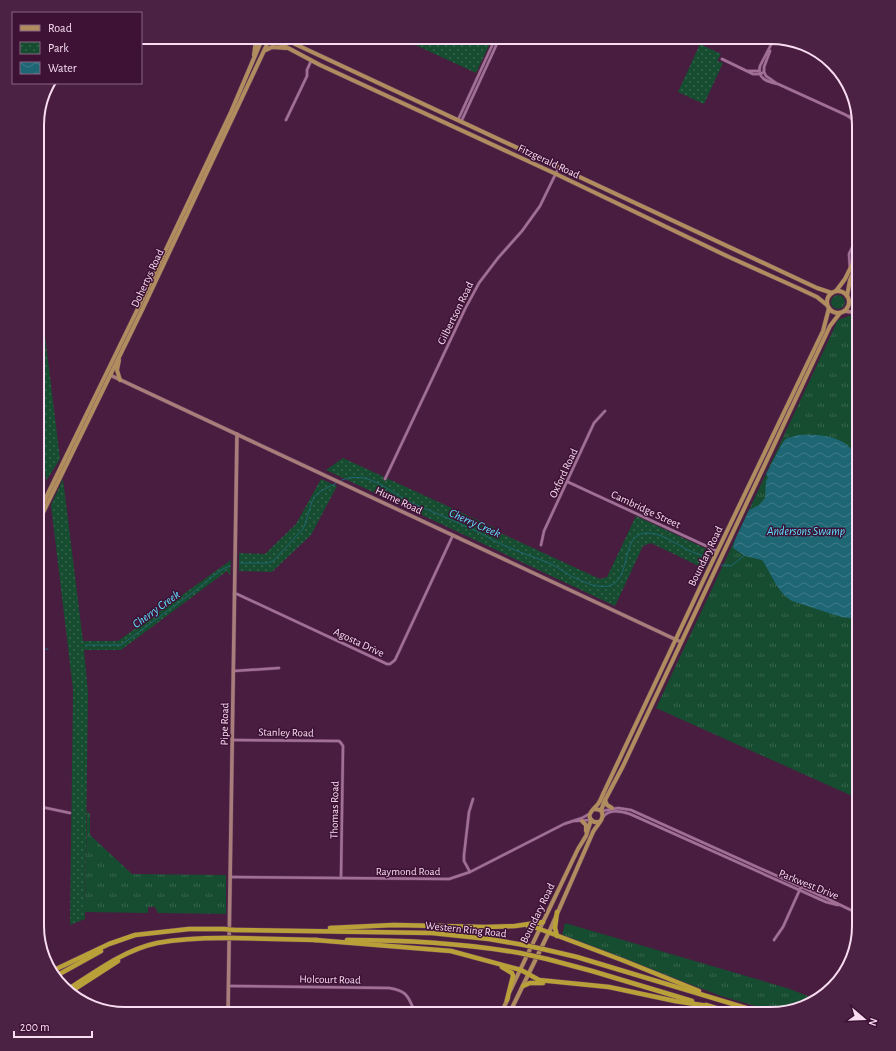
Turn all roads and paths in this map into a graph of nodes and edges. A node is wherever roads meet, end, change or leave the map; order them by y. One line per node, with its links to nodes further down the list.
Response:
1 (255, 44): 16 (main road)
2 (260, 44): 16 (main road, Dohertys Road)
3 (267, 44): 12 (main road, Dohertys Road)
4 (281, 44): 9 (main road, Fitzgerald Road)
5 (295, 44): 26 (main road, Fitzgerald Road)
6 (493, 44): 11 (street)
7 (497, 44): 13 (street)
8 (772, 44): 10 (street)
9 (288, 48): 12 (main road); 15 (main road, Fitzgerald Road)
10 (770, 48): 17 (street); 18 (street)
11 (490, 51): 13 (street); 20 (street)
12 (264, 52): 28 (main road, Dohertys Road)
13 (494, 53): 21 (street)
14 (722, 59): 17 (street)
15 (311, 60): 25 (street); 27 (main road, Fitzgerald Road)
16 (252, 61): 28 (main road, Dohertys Road)
17 (759, 72): 18 (street); 19 (street)
18 (764, 72): 19 (street)
19 (778, 84): 22 (street)
20 (467, 101): 21 (street); 26 (street)
21 (471, 103): 26 (street)
22 (846, 115): 23 (street); 24 (street)
23 (851, 116)
24 (851, 119)
25 (286, 120)
26 (460, 121): 27 (main road); 29 (main road, Fitzgerald Road)
27 (456, 128): 30 (main road, Fitzgerald Road)
28 (214, 152): 31 (main road, Dohertys Road)
29 (558, 167): 30 (street, Gilbertson Road); 32 (main road, Fitzgerald Road)
30 (556, 174): 33 (main road, Fitzgerald Road); 49 (street, Gilbertson Road)
31 (184, 214): 44 (main road, Dohertys Road); 45 (main road, Dohertys Road)
32 (696, 231): 33 (main road); 38 (main road, Fitzgerald Road)
33 (692, 240): 41 (main road, Fitzgerald Road)
34 (852, 248): 36 (street)
35 (852, 265): 36 (main road)
36 (850, 269): 38 (main road)
37 (852, 276): 39 (main road)
38 (834, 292): 39 (main road); 41 (main road)
39 (848, 298): 40 (street); 42 (main road)
40 (852, 302)
41 (828, 307): 42 (main road); 55 (main road, Boundary Road)
42 (842, 312): 43 (street); 56 (main road, Boundary Road)
43 (852, 313)
44 (125, 344): 45 (main road, Dohertys Road); 46 (main road)
45 (108, 374): 46 (street, Hume Road); 51 (main road, Dohertys Road); 52 (main road, Dohertys Road)
46 (120, 380): 48 (street, Hume Road)
47 (605, 411): 50 (street, Oxford Road)
48 (237, 434): 53 (street, Hume Road); 57 (street, Pipe Road)
49 (385, 478)
50 (568, 482): 54 (street, Oxford Road); 55 (street, Cambridge Street)
51 (44, 502)
52 (44, 511)
53 (453, 535): 57 (street, Agosta Drive); 58 (street, Hume Road)
54 (541, 545)
55 (718, 551): 56 (main road); 58 (main road, Boundary Road)
56 (723, 554): 59 (main road, Boundary Road)
57 (234, 594): 61 (street, Pipe Road)
58 (676, 639): 59 (street, Hume Road); 68 (main road, Boundary Road)
59 (681, 642): 65 (main road, Boundary Road)
60 (279, 668): 61 (street)
61 (233, 671): 62 (street, Pipe Road)
62 (232, 740): 63 (street, Stanley Road); 79 (street, Pipe Road)
63 (340, 742): 80 (street, Thomas Road)
64 (473, 799): 78 (street)
65 (605, 800): 67 (main road); 69 (main road, Boundary Road)
66 (44, 807): 70 (street)
67 (612, 808): 69 (street, Parkwest Drive); 76 (street, Parkwest Drive)
68 (594, 809): 69 (main road); 71 (main road)
69 (601, 811): 73 (main road)
70 (70, 813)
71 (589, 814): 72 (main road); 74 (street, Raymond Road)
72 (590, 820): 73 (main road); 75 (street, Raymond Road); 77 (main road, Boundary Road)
73 (601, 820): 76 (street, Parkwest Drive); 85 (main road, Boundary Road)
74 (572, 821): 75 (street, Raymond Road); 78 (street, Raymond Road)
75 (582, 821): 77 (main road)
76 (665, 828): 81 (street, Parkwest Drive); 82 (street, Parkwest Drive)
77 (586, 836): 86 (main road, Boundary Road)
78 (470, 872): 80 (street, Raymond Road)
79 (230, 877): 80 (street, Raymond Road); 102 (street, Pipe Road)
80 (341, 878)
81 (801, 886): 82 (street); 83 (street, Parkwest Drive)
82 (799, 890): 83 (street, Parkwest Drive); 94 (street)
83 (841, 906): 84 (street)
84 (852, 911)
85 (558, 912): 91 (main road, Boundary Road); 92 (highway)
86 (543, 922): 87 (highway); 88 (main road, Boundary Road)
87 (515, 926): 88 (highway); 89 (highway)
88 (539, 929): 91 (highway); 98 (main road, Boundary Road)
89 (305, 931): 90 (highway, Western Ring Road, bridge); 107 (highway, Western Ring Road, bridge)
90 (153, 933): 97 (highway); 99 (highway)
91 (548, 933): 92 (highway); 100 (main road, Boundary Road)
92 (557, 936): 107 (highway)
93 (315, 940): 95 (highway, Western Ring Road, bridge); 96 (highway); 108 (highway, Western Ring Road, bridge)
94 (774, 940)
95 (155, 943): 104 (highway); 105 (highway)
96 (495, 963): 98 (highway); 106 (highway)
97 (56, 969)
98 (521, 970): 100 (highway); 106 (main road, Boundary Road)
99 (60, 974)
100 (529, 974): 101 (highway); 103 (main road, Boundary Road)
101 (575, 983): 103 (highway); 108 (highway)
102 (229, 986): 109 (street, Pipe Road); 110 (street, Holcourt Road)
103 (523, 986): 112 (main road, Boundary Road)
104 (72, 987)
105 (75, 989)
106 (507, 1000): 111 (main road, Boundary Road)
107 (726, 1002): 114 (highway, Western Ring Road)
108 (708, 1006): 113 (highway, Western Ring Road)
109 (228, 1007)
110 (412, 1007)
111 (504, 1007)
112 (512, 1007)
113 (711, 1007)
114 (743, 1007)

